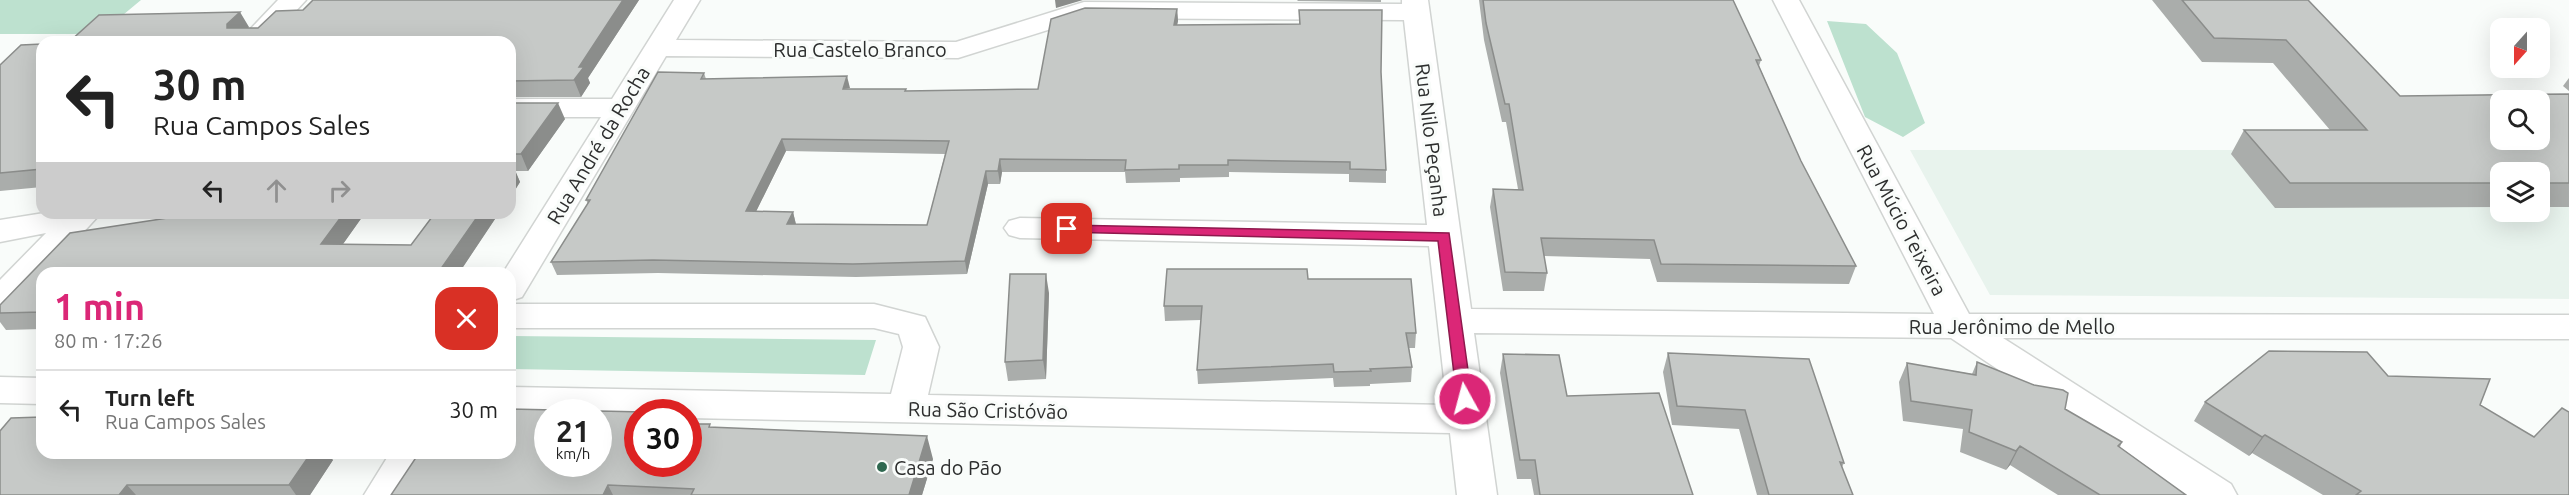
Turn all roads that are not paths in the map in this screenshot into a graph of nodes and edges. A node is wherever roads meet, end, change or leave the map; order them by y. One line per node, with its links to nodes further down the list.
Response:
1 (293, 0): 5 (street)
2 (687, 0): 6 (street, Rua André da Rocha)
3 (1786, 0): 18 (street, Rua Múcio Teixeira)
4 (1415, 6): 6 (street, Rua Castelo Branco); 13 (street, Rua Nilo Peçanha)
5 (258, 36)
6 (658, 48): 8 (street, Rua André da Rocha)
7 (516, 108): 8 (street)
8 (621, 108): 14 (street, Rua André da Rocha)
9 (62, 219): 12 (street)
10 (79, 219): 15 (street)
11 (1020, 228): 13 (street)
12 (0, 231)
13 (1444, 236): 17 (street, Rua Nilo Peçanha)
14 (516, 279)
15 (0, 300)
16 (516, 316): 23 (street)
17 (1455, 321): 18 (street, Rua Jerônimo de Mello); 24 (street, Rua Nilo Peçanha)
18 (1958, 326): 19 (street, Rua Jerônimo de Mello); 28 (street, Rua Múcio Teixeira)
19 (2569, 327)
20 (0, 390): 21 (street)
21 (36, 391)
22 (516, 401): 23 (street, Rua São Cristóvão)
23 (906, 408): 24 (street, Rua São Cristóvão)
24 (1467, 419): 27 (street, Rua Nilo Peçanha)
25 (406, 459): 26 (street)
26 (384, 495)
27 (1477, 495)
28 (2217, 495)

